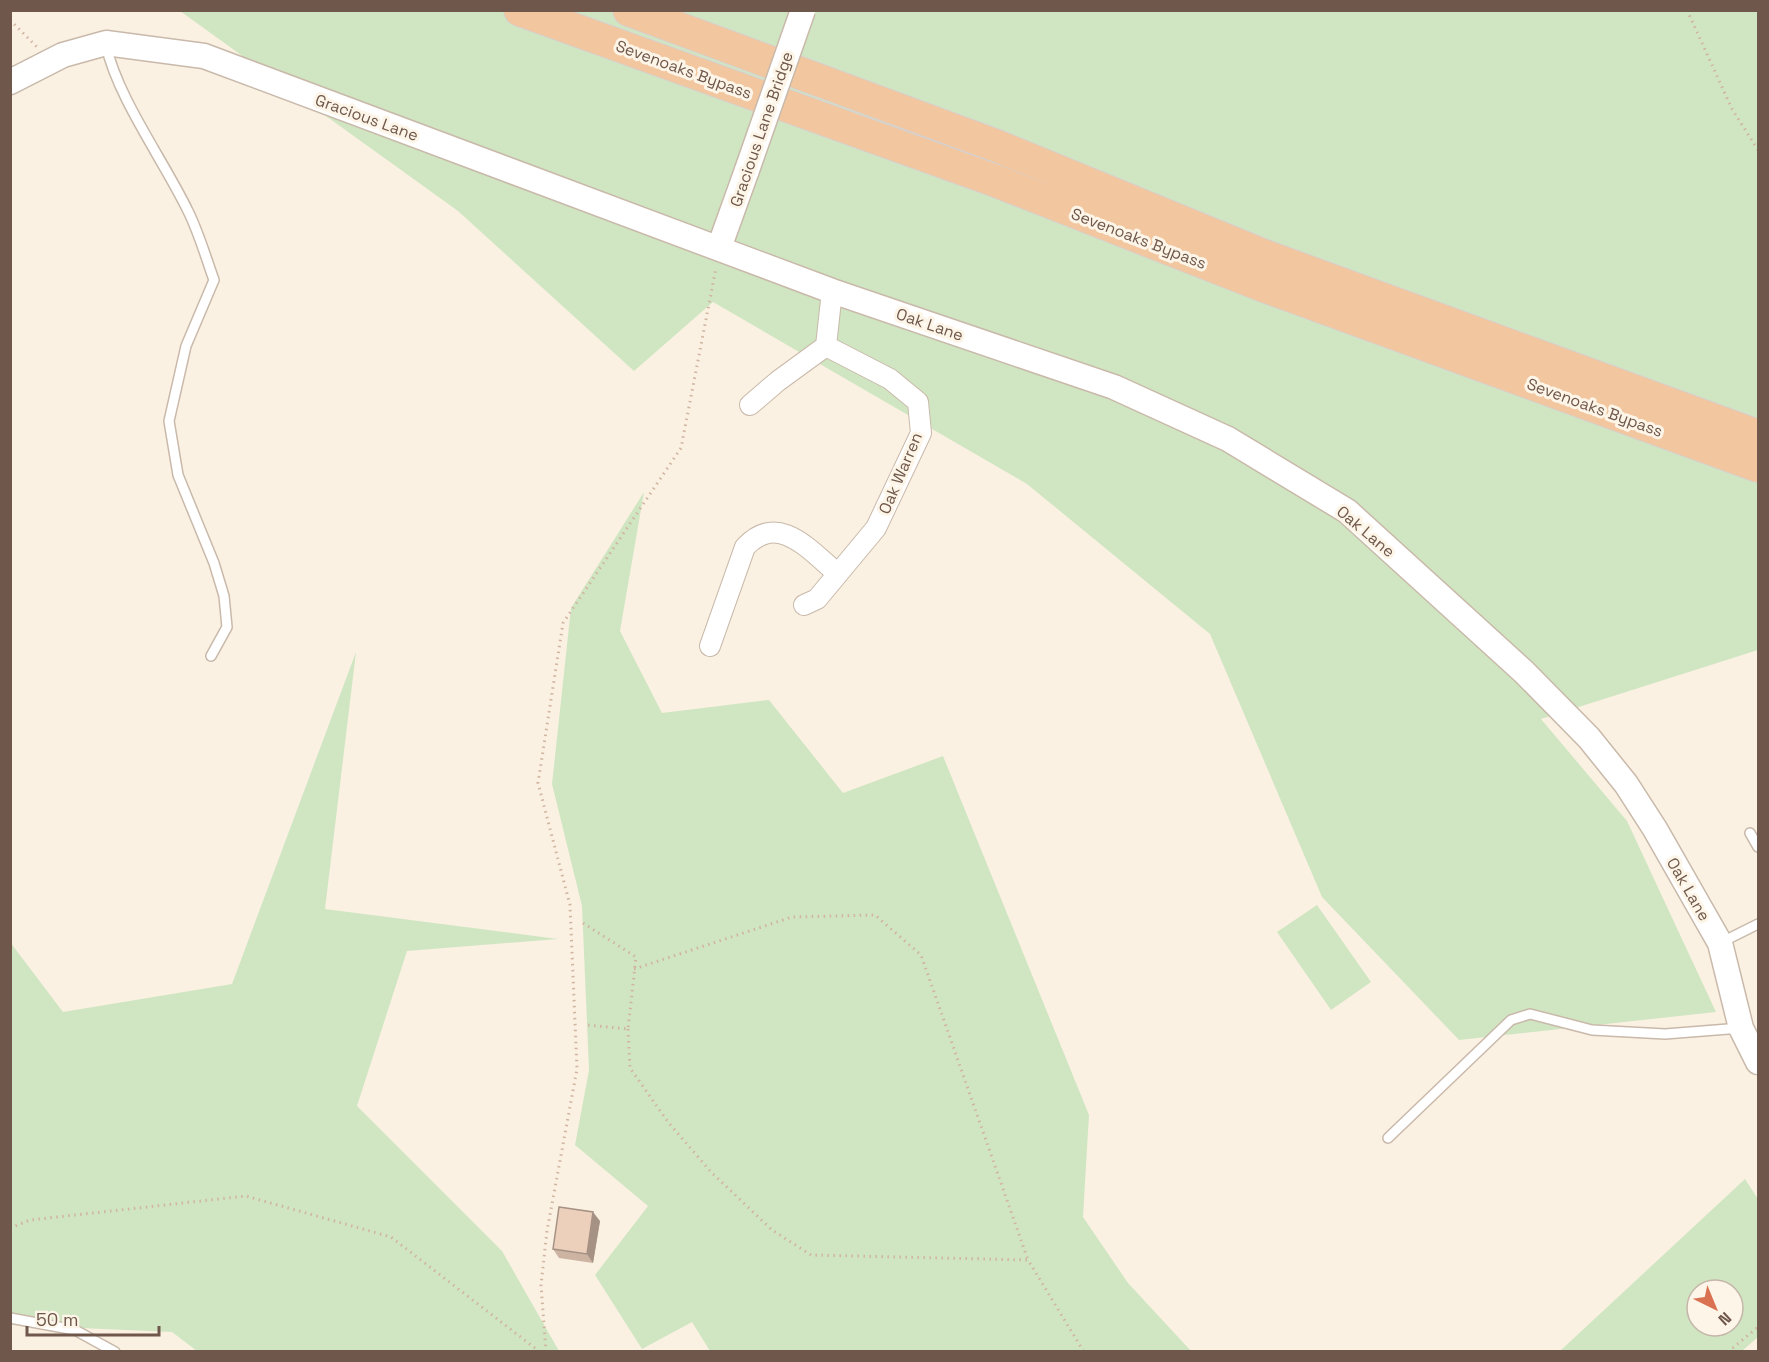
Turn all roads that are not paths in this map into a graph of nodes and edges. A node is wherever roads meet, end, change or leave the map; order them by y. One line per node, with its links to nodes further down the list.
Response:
1 (520, 10): 11 (highway, Sevenoaks Bypass)
2 (629, 10): 10 (highway, Sevenoaks Bypass)
3 (803, 10): 6 (street, Gracious Lane Bridge, bridge)
4 (106, 43): 5 (street, Gracious Lane); 6 (street, Gracious Lane); 15 (lane)
5 (10, 82)
6 (719, 248): 7 (street, Oak Lane)
7 (832, 291): 8 (street); 19 (street, Oak Lane)
8 (826, 346): 9 (street); 12 (street, Oak Warren)
9 (750, 405)
10 (1758, 436)
11 (1758, 466)
12 (838, 574): 13 (street, Oak Warren); 14 (street)
13 (804, 605)
14 (710, 646)
15 (211, 656)
16 (1750, 833): 17 (lane)
17 (1758, 847)
18 (1758, 924): 19 (lane)
19 (1720, 943): 20 (street, Oak Lane)
20 (1741, 1028): 21 (street, Oak Lane); 22 (lane)
21 (1758, 1062)
22 (1388, 1138)
23 (10, 1318): 24 (lane)
24 (115, 1352)

